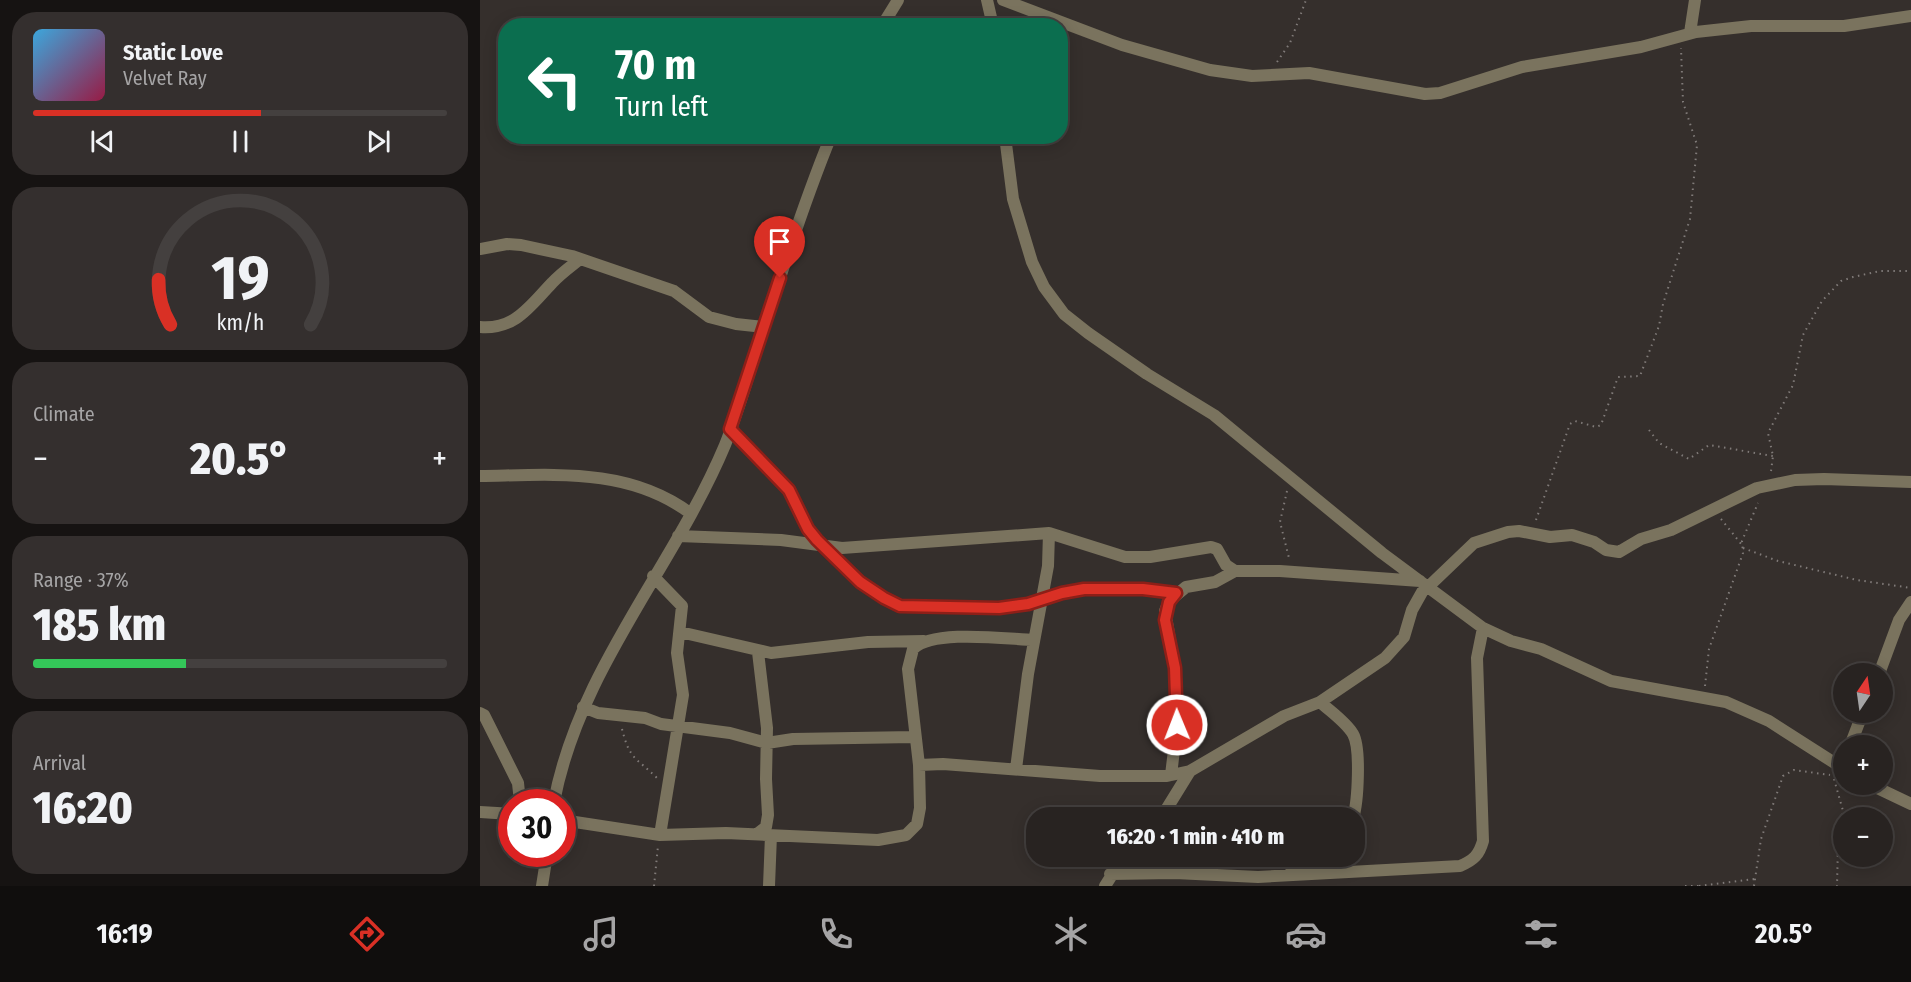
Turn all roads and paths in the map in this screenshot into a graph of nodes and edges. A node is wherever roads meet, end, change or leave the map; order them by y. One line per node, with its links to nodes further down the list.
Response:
1 (898, 0): 7 (street)
2 (987, 0): 8 (street)
3 (1003, 0): 9 (street)
4 (1306, 0): 12 (path)
5 (1695, 0): 11 (street)
6 (1911, 16): 11 (street)
7 (887, 18)
8 (991, 18)
9 (1053, 18)
10 (1068, 24): 12 (street)
11 (1686, 35): 12 (street); 30 (path)
12 (1268, 74)
13 (828, 144): 19 (street)
14 (1006, 144): 24 (street)
15 (480, 249): 16 (street)
16 (580, 259): 18 (street); 19 (street)
17 (1911, 271): 22 (path)
18 (480, 327)
19 (764, 327): 20 (street)
20 (730, 429): 27 (street); 32 (street)
21 (1649, 430): 22 (path)
22 (1773, 456): 26 (path)
23 (480, 476): 27 (street)
24 (1291, 480): 35 (path); 37 (street)
25 (1911, 482): 26 (street)
26 (1769, 486): 28 (street); 33 (path)
27 (690, 513): 31 (street)
28 (1704, 513): 30 (street); 33 (path)
29 (1049, 533): 32 (street); 34 (street); 40 (street)
30 (1532, 533): 37 (street)
31 (678, 536): 32 (street); 36 (street)
32 (820, 544): 40 (street)
33 (1743, 547): 38 (path); 48 (path)
34 (1235, 571): 35 (street); 39 (street)
35 (1292, 573): 37 (street)
36 (653, 576): 43 (street); 50 (street)
37 (1425, 584): 42 (street); 49 (street)
38 (1911, 588)
39 (1176, 593): 40 (street); 60 (street)
40 (1041, 600): 44 (street)
41 (1911, 602): 47 (street)
42 (1483, 628): 48 (street); 78 (street)
43 (680, 632): 46 (street); 53 (street)
44 (1034, 640): 45 (street); 58 (street)
45 (927, 641): 46 (street); 54 (street)
46 (758, 652): 55 (street)
47 (1883, 663)
48 (1703, 696): 56 (street)
49 (1320, 702): 59 (street); 67 (street)
50 (583, 707): 52 (street); 62 (street)
51 (480, 713): 61 (street)
52 (623, 715): 53 (street); 63 (path)
53 (678, 726): 55 (street); 63 (street)
54 (914, 737): 55 (street); 57 (street)
55 (767, 743): 71 (street)
56 (1833, 760)
57 (919, 765): 58 (street); 73 (street)
58 (1016, 769): 60 (street)
59 (1190, 771): 60 (street); 66 (street)
60 (1171, 775)
61 (518, 789)
62 (557, 789)
63 (668, 792): 72 (street)
64 (1892, 795): 65 (street)
65 (1911, 804)
66 (1168, 807)
67 (1356, 807)
68 (480, 812): 69 (street)
69 (498, 813)
70 (576, 822): 72 (street)
71 (757, 834): 72 (street); 73 (street)
72 (660, 835): 81 (path)
73 (771, 835): 82 (street)
74 (545, 867): 80 (street)
75 (1115, 867): 77 (street)
76 (1299, 867): 78 (street)
77 (1110, 874): 78 (street); 83 (street)
78 (1287, 876)
79 (1754, 879): 85 (path); 86 (path); 87 (path)
80 (542, 886)
81 (654, 886)
82 (769, 886)
83 (1105, 886)
84 (1684, 886): 85 (path)
85 (1699, 886)
86 (1754, 886)
87 (1837, 886)

